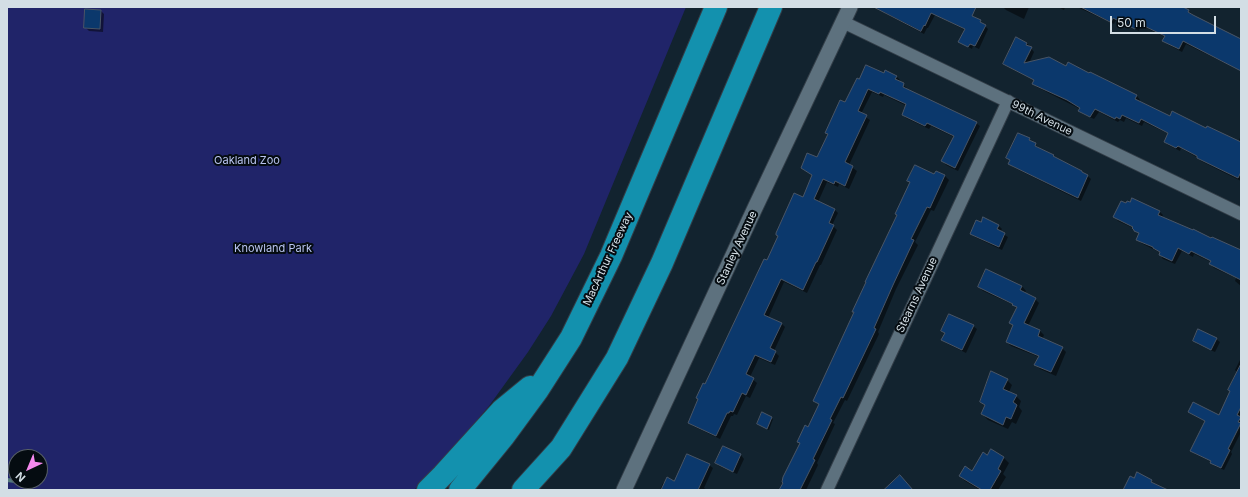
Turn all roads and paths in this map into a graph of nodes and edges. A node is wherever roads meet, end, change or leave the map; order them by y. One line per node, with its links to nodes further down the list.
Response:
1 (716, 7): 7 (highway, MacArthur Freeway)
2 (773, 7): 8 (highway)
3 (850, 7): 4 (street, Stanley Avenue)
4 (843, 22): 5 (street, 99th Avenue); 13 (street, Stanley Avenue)
5 (1008, 101): 6 (street, 99th Avenue); 14 (street, Stearns Avenue)
6 (1241, 214)
7 (550, 371): 9 (highway); 10 (highway, MacArthur Freeway)
8 (562, 448): 11 (highway); 12 (highway)
9 (428, 490)
10 (460, 490)
11 (523, 490)
12 (544, 490)
13 (624, 490)
14 (828, 490)

